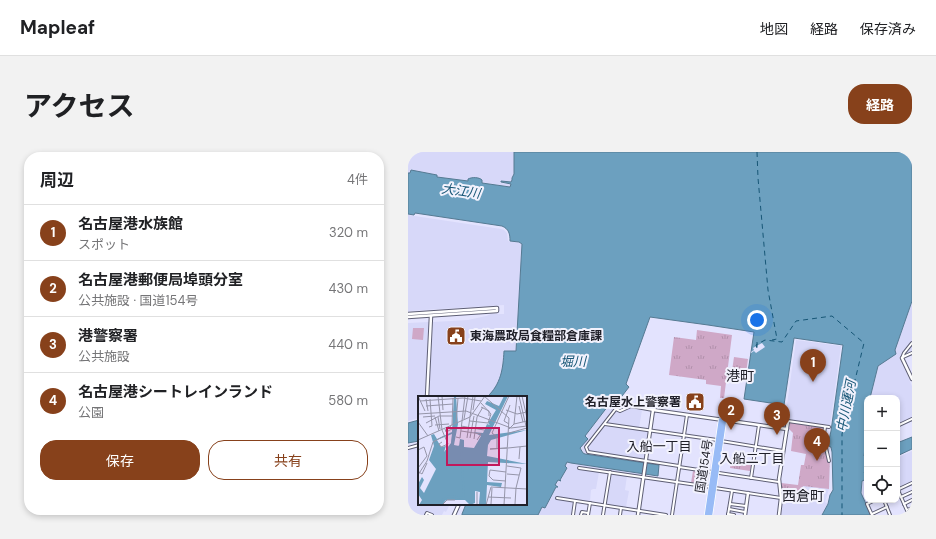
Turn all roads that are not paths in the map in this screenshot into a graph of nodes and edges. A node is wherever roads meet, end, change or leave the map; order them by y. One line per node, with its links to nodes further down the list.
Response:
1 (408, 314): 2 (street)
2 (431, 314): 2 (street); 3 (street); 8 (street)
3 (408, 317)
4 (912, 343): 6 (street)
5 (912, 353): 6 (street)
6 (902, 358): 7 (street)
7 (912, 379)
8 (427, 396)
9 (622, 401): 10 (street)
10 (616, 409): 11 (street); 16 (street)
11 (653, 410): 12 (street); 22 (street)
12 (687, 415): 14 (street); 23 (street)
13 (912, 419): 18 (street)
14 (723, 420): 17 (street); 24 (highway, 国道154号)
15 (788, 421): 19 (street); 21 (street)
16 (605, 424): 22 (street); 30 (street)
17 (759, 425): 21 (street); 26 (street)
18 (900, 425)
19 (825, 427): 20 (street); 29 (street)
20 (829, 427)
21 (786, 430): 28 (street)
22 (650, 431): 23 (street); 30 (street)
23 (684, 436): 24 (street); 31 (street)
24 (720, 441): 26 (street); 34 (highway, 国道154号)
25 (418, 445): 27 (street)
26 (756, 446): 28 (street); 36 (street)
27 (408, 448)
28 (783, 451): 38 (street)
29 (829, 461)
30 (646, 462): 31 (street); 35 (street)
31 (679, 466): 34 (street); 37 (street)
32 (579, 468): 33 (street)
33 (610, 472): 35 (street); 56 (street)
34 (715, 472): 36 (street); 40 (highway, 国道154号)
35 (644, 476): 37 (street); 63 (street)
36 (751, 478): 38 (street)
37 (677, 482): 40 (street); 78 (street)
38 (779, 482): 47 (street)
39 (912, 483): 41 (street)
40 (712, 488): 42 (street); 79 (highway, 国道154号); 80 (highway, 国道154号)
41 (900, 488)
42 (732, 490): 44 (street); 53 (street)
43 (912, 492): 45 (street)
44 (748, 493): 47 (street); 57 (street)
45 (901, 497): 54 (street)
46 (557, 498): 49 (street)
47 (781, 498): 82 (street)
48 (912, 500): 54 (street)
49 (575, 501): 50 (street); 72 (street)
50 (590, 503): 56 (street); 65 (street)
51 (869, 503): 68 (street)
52 (885, 503): 58 (street)
53 (730, 504): 57 (street); 61 (street)
54 (904, 504): 62 (street)
55 (459, 505): 71 (street)
56 (605, 505): 59 (street); 74 (street)
57 (746, 506): 64 (street)
58 (887, 507): 68 (street); 83 (street)
59 (621, 508): 63 (street); 75 (street)
60 (912, 508): 62 (street)
61 (729, 509): 64 (street); 67 (street)
62 (907, 510): 84 (street)
63 (638, 511): 66 (street); 76 (street)
64 (745, 513)
65 (588, 514): 73 (street)
66 (655, 514): 77 (street)
67 (728, 514): 81 (street)
68 (872, 514)
69 (426, 515): 70 (street)
70 (432, 515)
71 (454, 515)
72 (573, 515)
73 (581, 515)
74 (603, 515)
75 (620, 515)
76 (638, 515)
77 (666, 515)
78 (672, 515)
79 (707, 515)
80 (710, 515)
81 (734, 515)
82 (779, 515)
83 (890, 515)
84 (909, 515)

